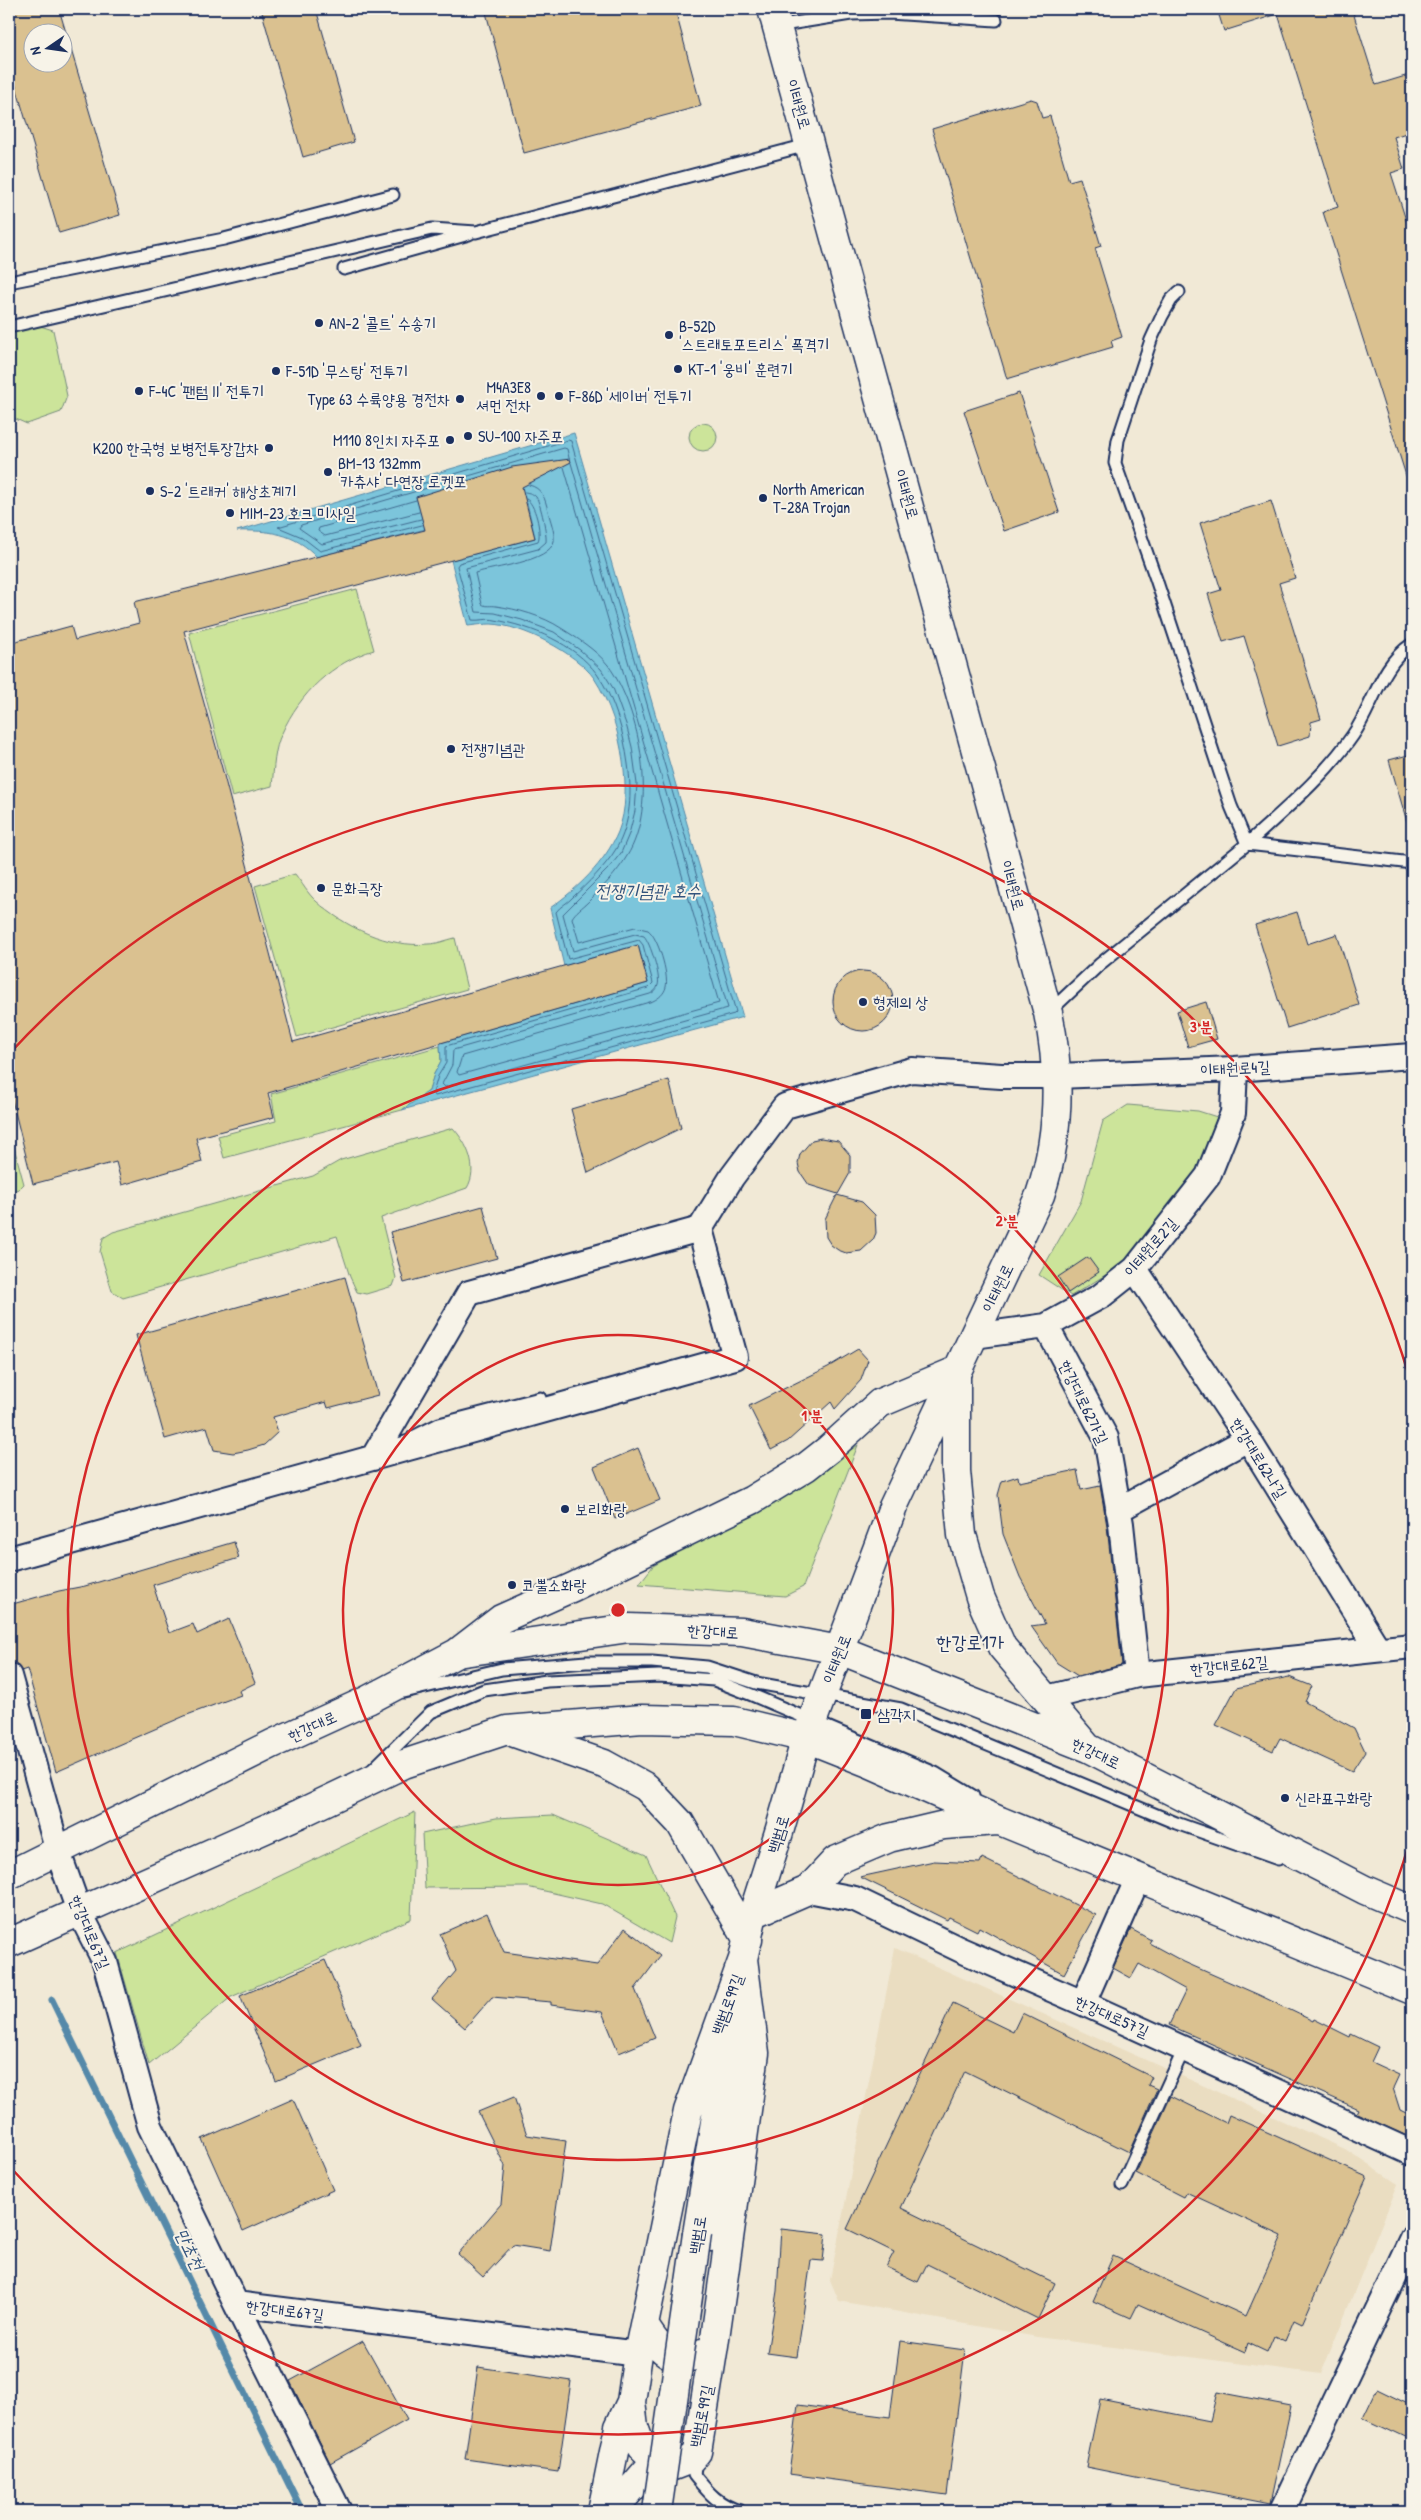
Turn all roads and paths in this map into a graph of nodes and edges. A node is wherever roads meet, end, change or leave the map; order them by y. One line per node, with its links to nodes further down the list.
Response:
1 (774, 17): 2 (lane); 3 (main road, 이태원로)
2 (996, 20)
3 (810, 144): 5 (lane); 13 (main road, 이태원로)
4 (392, 195): 7 (lane)
5 (476, 232): 6 (lane); 9 (lane)
6 (344, 269)
7 (9, 282)
8 (1179, 292): 11 (lane)
9 (9, 327)
10 (1412, 644): 11 (lane)
11 (1247, 844): 12 (lane); 13 (lane)
12 (1412, 863)
13 (1048, 1013): 16 (main road, 이태원로)
14 (1412, 1056): 15 (street, 이태원로4길)
15 (1235, 1069): 16 (street, 이태원로4길); 18 (street, 이태원로2길)
16 (1057, 1076): 17 (street, 이태원로4길); 20 (main road, 이태원로)
17 (700, 1229): 24 (street); 24 (street)
18 (1135, 1269): 19 (street, 이태원로2길); 23 (street, 한강대로62나길)
19 (1046, 1326): 20 (street, 이태원로2길); 25 (street, 한강대로62가길)
20 (974, 1336): 21 (main road, 이태원로)
21 (956, 1371): 29 (main road, 이태원로); 30 (main road); 34 (main road)
22 (540, 1398): 24 (lane)
23 (1248, 1439): 25 (street); 28 (street, 한강대로62나길)
24 (373, 1458): 26 (street)
25 (1118, 1510): 31 (street, 한강대로62가길)
26 (9, 1559)
27 (1412, 1646): 28 (street, 한강대로62길)
28 (1378, 1649): 31 (street, 한강대로62길)
29 (840, 1650): 30 (main road, 한강대로); 33 (main road, 이태원로); 38 (main road, 한강대로)
30 (457, 1653): 35 (main road, 한강대로)
31 (1137, 1675): 34 (street, 한강대로62길)
32 (9, 1676): 42 (street, 한강대로67길)
33 (821, 1695): 35 (lane); 36 (main road, 이태원로); 46 (lane)
34 (1048, 1698): 38 (main road)
35 (368, 1700): 42 (main road, 한강대로)
36 (809, 1729): 37 (main road); 39 (lane); 40 (main road); 41 (lane); 49 (main road, 백범로)
37 (507, 1730): 39 (main road); 49 (main road)
38 (1088, 1748): 46 (main road, 한강대로)
39 (354, 1788): 48 (main road)
40 (1000, 1821): 41 (main road); 45 (main road)
41 (1037, 1835): 44 (main road)
42 (58, 1852): 43 (main road, 한강대로); 48 (street, 한강대로67길)
43 (9, 1875)
44 (1138, 1878): 51 (main road); 52 (street)
45 (808, 1890): 49 (main road); 52 (street, 한강대로57길)
46 (1365, 1890): 47 (main road, 한강대로)
47 (1412, 1910)
48 (80, 1911): 50 (main road); 58 (street, 한강대로67길)
49 (748, 1938): 56 (main road, 백범로); 59 (main road, 백범로99길); 60 (main road, 백범로99길)
50 (9, 1943)
51 (1412, 1990)
52 (1084, 2003): 53 (street, 한강대로57길)
53 (1184, 2049): 54 (street, 한강대로57길); 55 (lane)
54 (1412, 2153)
55 (1122, 2185)
56 (704, 2236): 67 (main road, 백범로, bridge); 68 (main road, 백범로)
57 (1412, 2238): 70 (street)
58 (236, 2304): 61 (street, 한강대로67길); 65 (street)
59 (644, 2325): 60 (main road); 61 (main road, 백범로99길)
60 (714, 2345): 63 (main road, 백범로99길)
61 (638, 2354): 62 (main road, 백범로99길)
62 (631, 2402): 64 (main road, 백범로99길); 66 (main road)
63 (697, 2452): 64 (main road, 백범로99길); 69 (lane)
64 (656, 2460): 66 (main road)
65 (339, 2511)
66 (602, 2511)
67 (657, 2511)
68 (671, 2511)
69 (740, 2511)
70 (1282, 2511)

